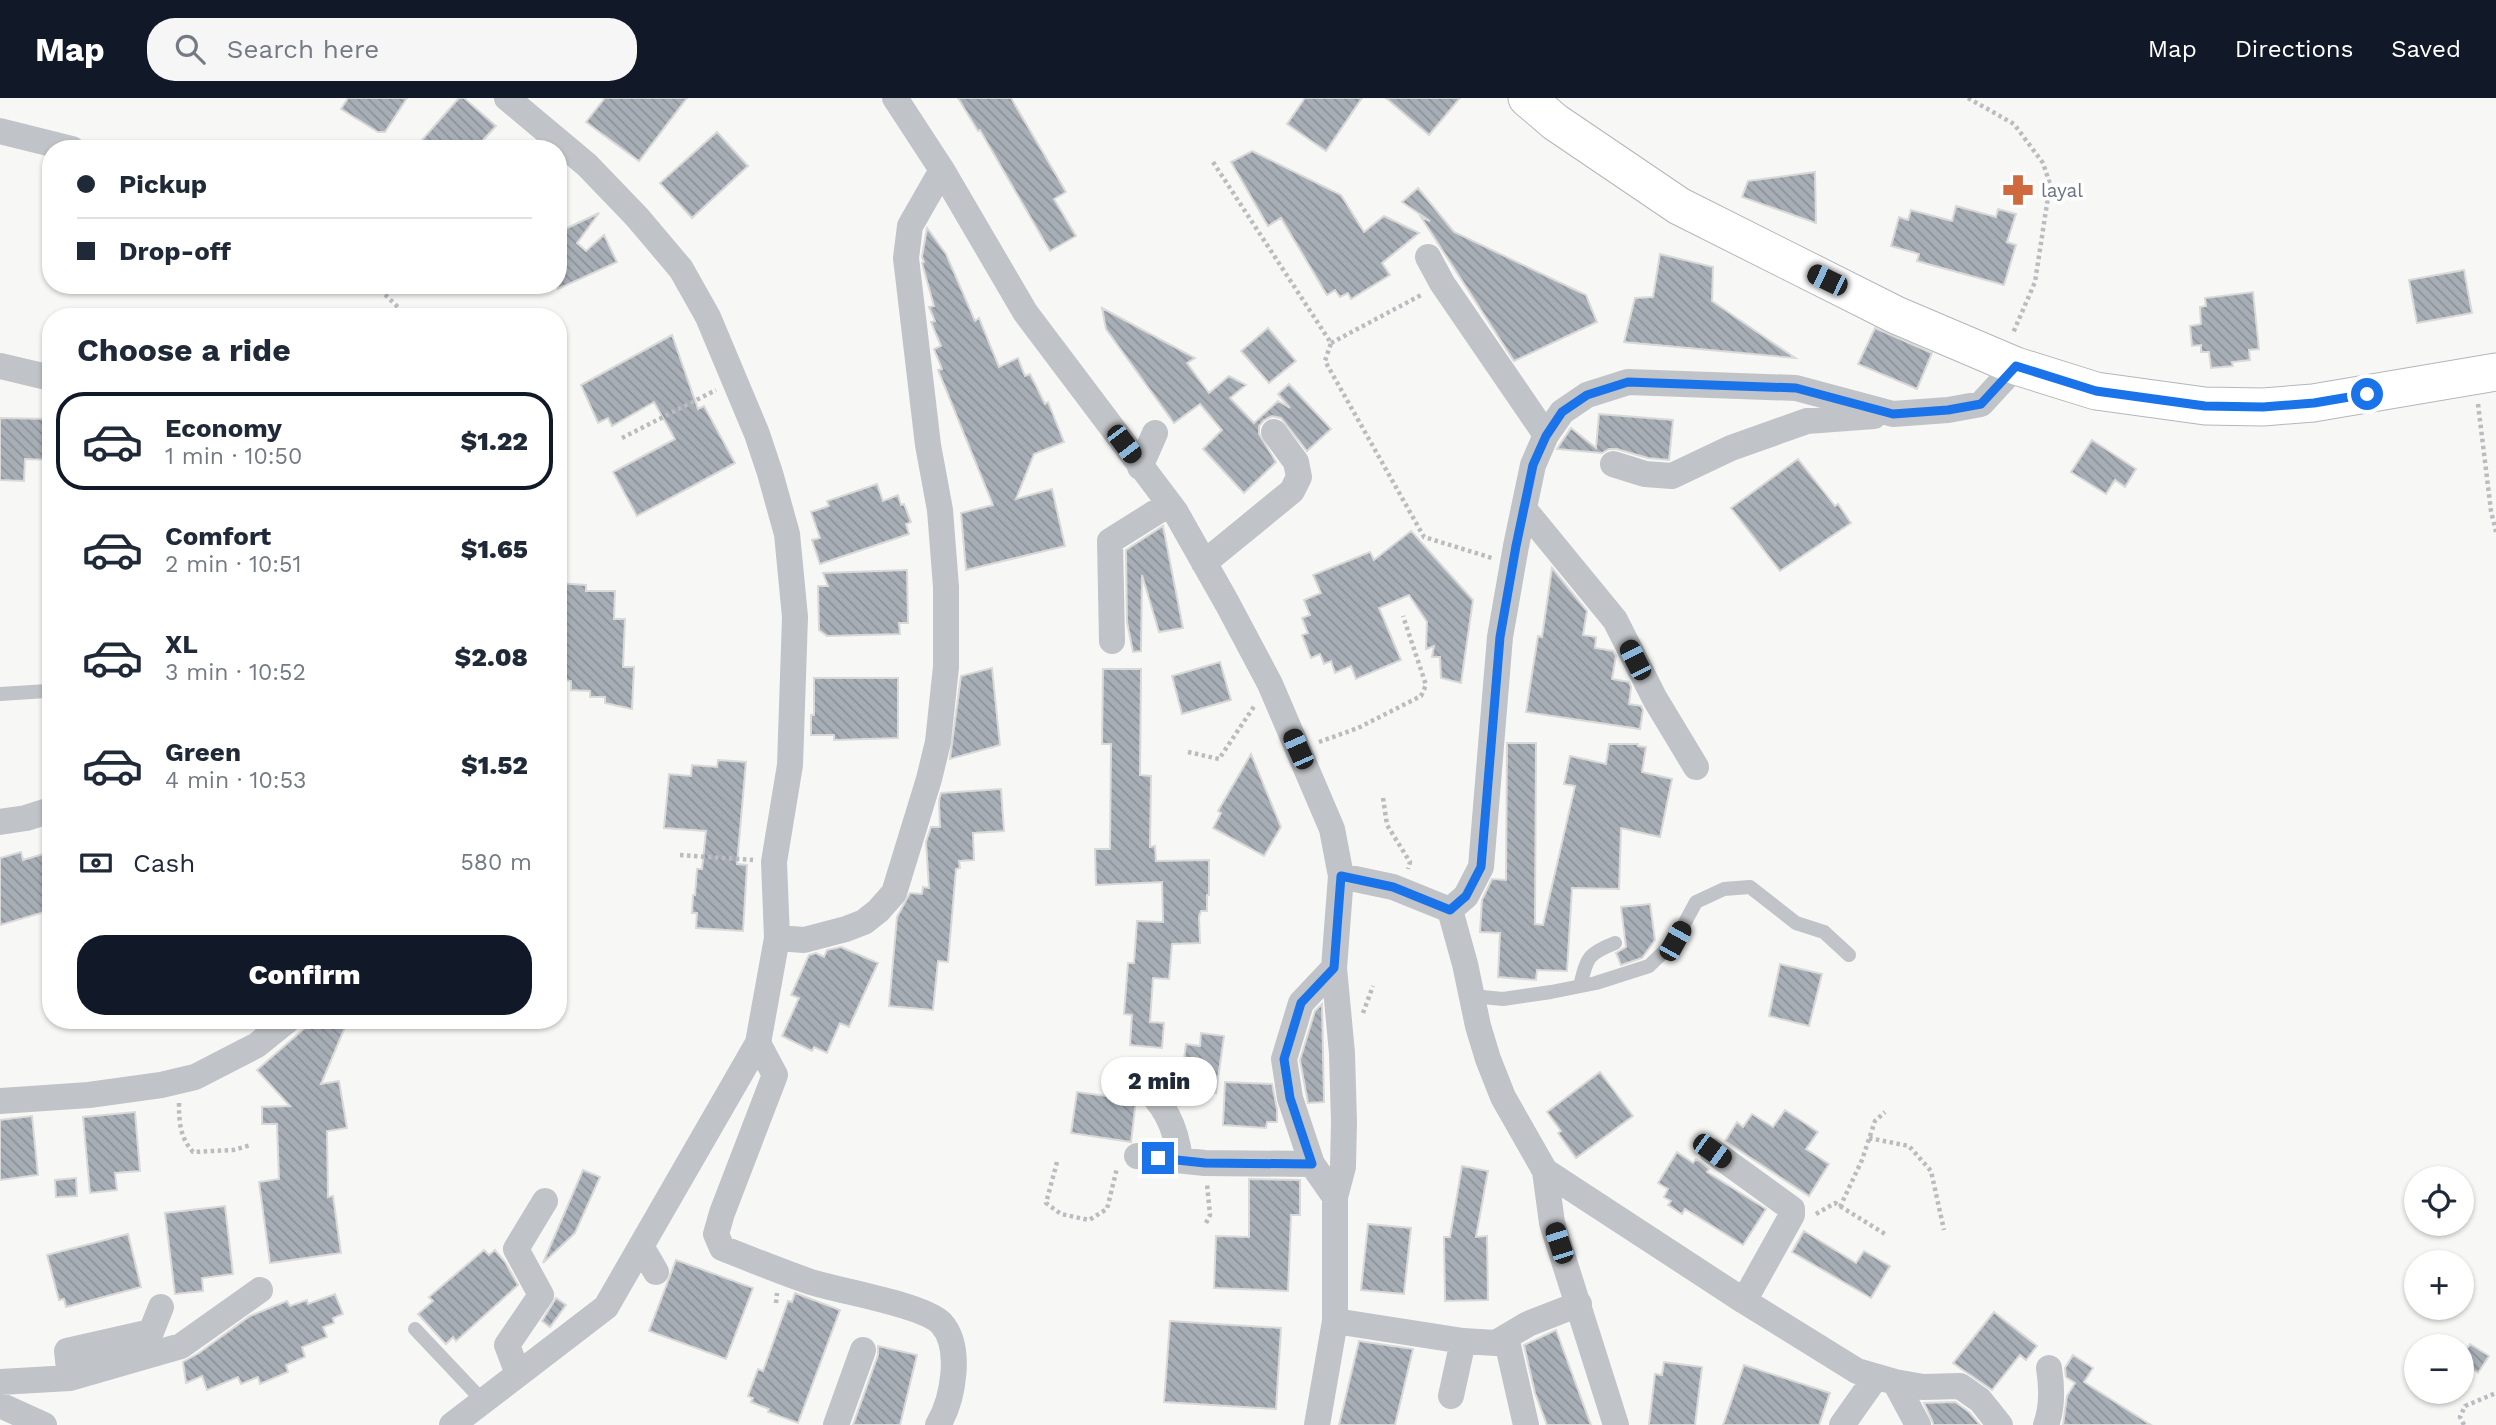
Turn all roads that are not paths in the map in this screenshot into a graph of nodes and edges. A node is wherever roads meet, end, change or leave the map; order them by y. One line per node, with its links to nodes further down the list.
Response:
1 (507, 98): 4 (street)
2 (895, 98): 9 (street)
3 (1527, 98): 11 (main road)
4 (531, 110): 6 (street)
5 (0, 131): 7 (street)
6 (561, 140)
7 (42, 142)
8 (567, 146): 32 (street)
9 (942, 170): 20 (street); 32 (street)
10 (1427, 257): 18 (street)
11 (2009, 363): 13 (main road); 15 (street)
12 (0, 366): 14 (street)
13 (2484, 374)
14 (42, 376)
15 (1893, 414): 18 (street); 19 (street)
16 (1274, 432): 23 (street)
17 (1155, 433): 20 (street)
18 (1546, 436): 22 (street)
19 (1613, 464)
20 (1140, 467): 21 (street)
21 (1169, 504): 23 (street); 24 (street)
22 (1524, 509): 27 (street); 31 (street)
23 (1204, 563): 30 (street)
24 (1112, 641)
25 (42, 691): 26 (lane)
26 (0, 694)
27 (1696, 767)
28 (42, 813): 29 (street)
29 (0, 822)
30 (1341, 876): 31 (street); 35 (street)
31 (1450, 910): 37 (street)
32 (777, 938): 39 (street)
33 (1615, 943): 36 (lane)
34 (1849, 955): 36 (lane)
35 (1334, 968): 45 (street); 47 (street)
36 (1580, 986): 37 (lane)
37 (1472, 996): 46 (street)
38 (277, 1029): 41 (street)
39 (758, 1043): 49 (street); 71 (street)
40 (1138, 1080): 44 (street)
41 (0, 1101)
42 (1712, 1151): 52 (street)
43 (1137, 1156): 44 (street)
44 (1192, 1161): 45 (street)
45 (1312, 1164): 47 (street)
46 (1545, 1171): 52 (street); 53 (street)
47 (1335, 1198): 55 (street)
48 (545, 1201): 61 (street)
49 (641, 1246): 50 (street); 61 (street)
50 (656, 1272)
51 (260, 1290): 62 (street)
52 (1744, 1301): 63 (street)
53 (1578, 1304): 57 (street); 74 (street)
54 (161, 1307): 62 (street)
55 (1335, 1321): 58 (street); 72 (street)
56 (415, 1329): 66 (lane)
57 (1506, 1337): 58 (street); 73 (street)
58 (1463, 1341): 65 (street)
59 (863, 1350): 70 (street)
60 (2049, 1368): 78 (street)
61 (518, 1374): 66 (street)
62 (70, 1378): 64 (street)
63 (1886, 1379): 75 (street); 76 (street); 77 (street)
64 (0, 1382)
65 (1451, 1395)
66 (484, 1402): 69 (street)
67 (0, 1405): 68 (street)
68 (44, 1425)
69 (452, 1425)
70 (836, 1425)
71 (938, 1425)
72 (1317, 1425)
73 (1527, 1425)
74 (1616, 1425)
75 (1842, 1425)
76 (1918, 1425)
77 (2000, 1425)
78 (2046, 1425)

